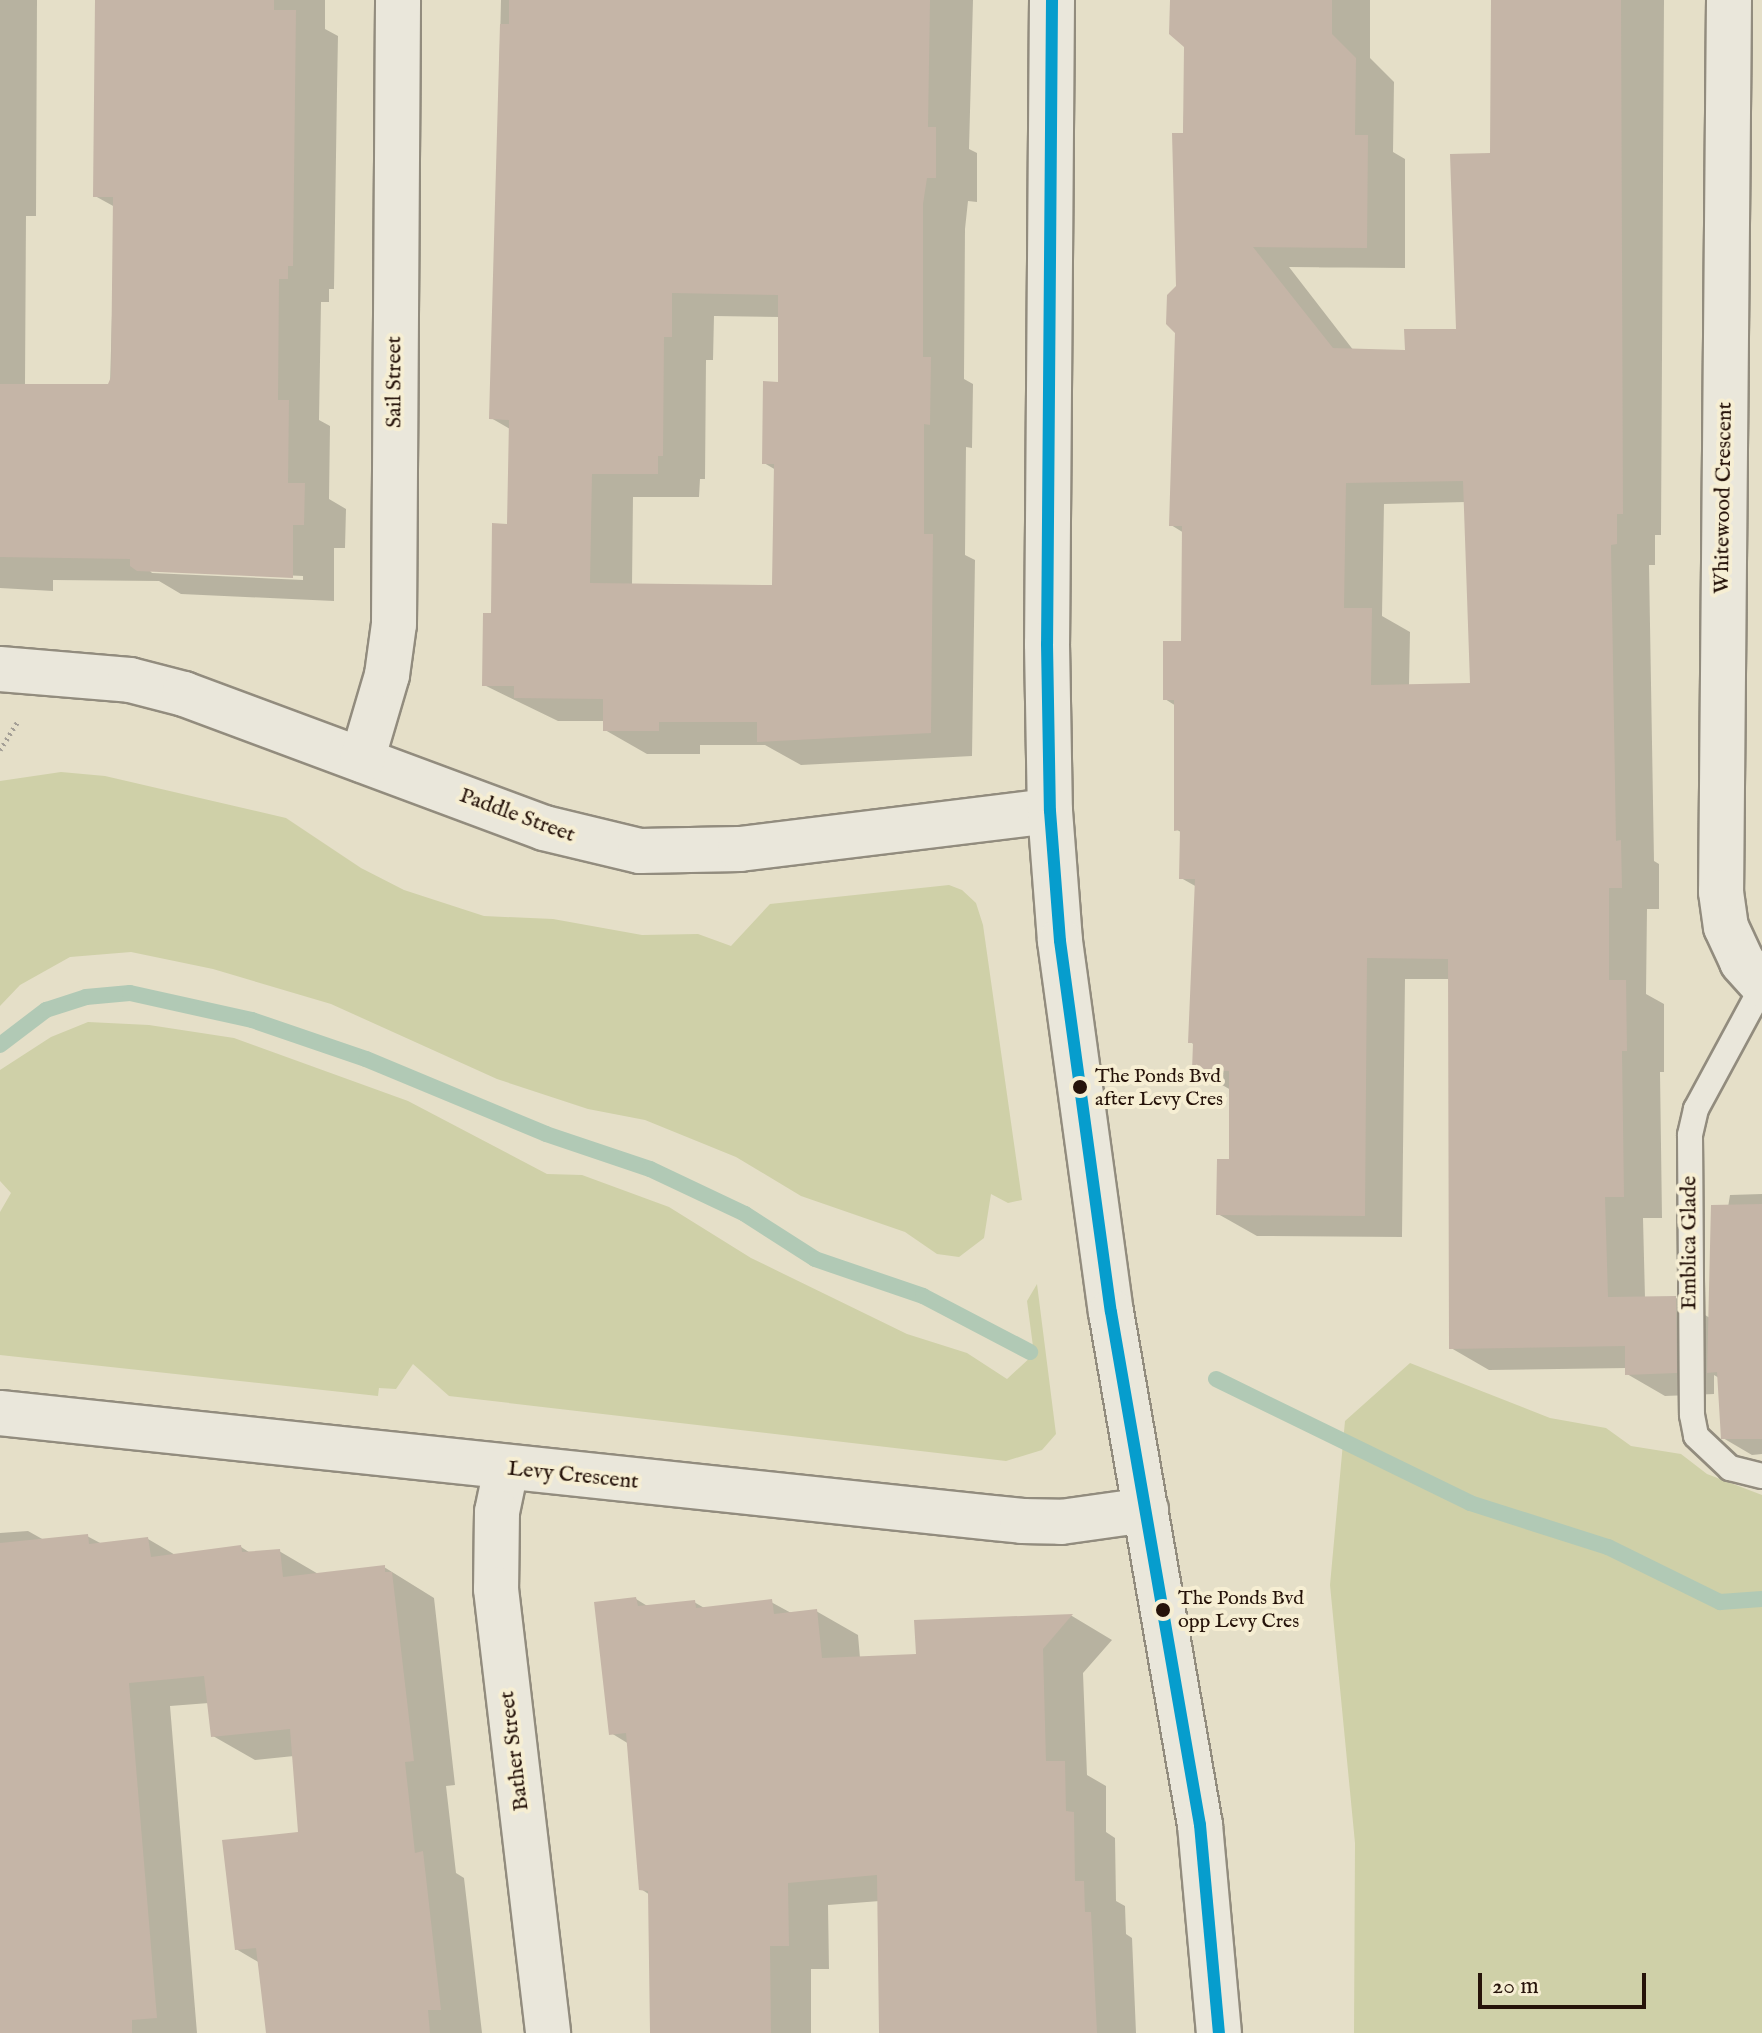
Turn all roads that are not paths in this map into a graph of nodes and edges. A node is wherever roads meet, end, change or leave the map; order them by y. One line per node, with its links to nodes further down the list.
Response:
1 (398, 0): 5 (street, Sail Street)
2 (1052, 0): 6 (street)
3 (1729, 0): 7 (street, Whitewood Crescent)
4 (0, 669): 5 (street, Paddle Street)
5 (362, 760): 6 (street, Paddle Street)
6 (1050, 811): 11 (street)
7 (1762, 985): 10 (lane, Emblica Glade)
8 (0, 1413): 9 (street, Levy Crescent)
9 (506, 1469): 11 (street, Levy Crescent); 12 (street, Bather Street)
10 (1762, 1476)
11 (1146, 1510): 13 (street)
12 (548, 2033)
13 (1219, 2033)

